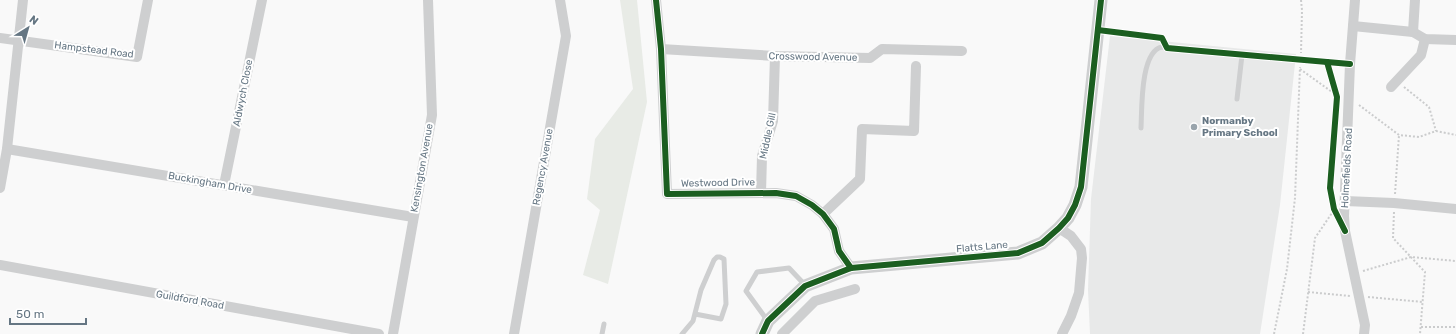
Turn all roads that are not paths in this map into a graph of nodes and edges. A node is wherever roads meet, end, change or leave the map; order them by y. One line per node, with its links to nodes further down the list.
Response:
1 (23, 0): 14 (street)
2 (148, 0): 14 (street, Hampstead Road)
3 (262, 0): 26 (street, Aldwych Close)
4 (428, 0): 32 (street, Kensington Avenue)
5 (560, 0): 43 (street, Regency Avenue)
6 (656, 0): 16 (street)
7 (1101, 0): 33 (street, Flatts Lane)
8 (1355, 0): 10 (street, Holmefields Road)
9 (1415, 0): 11 (street)
10 (1353, 26): 11 (street); 20 (street, Holmefields Road)
11 (1413, 32): 13 (street)
12 (0, 38): 14 (street)
13 (1425, 39): 15 (street); 22 (street)
14 (18, 40): 25 (street)
15 (1456, 40)
16 (661, 49): 19 (street, Crosswood Avenue); 28 (street, Westwood Drive)
17 (962, 51): 19 (street, Crosswood Avenue)
18 (1242, 54): 20 (lane); 23 (lane); 24 (lane)
19 (776, 56): 28 (street, Middle Gill)
20 (1350, 64): 29 (street, Holmefields Road)
21 (916, 66): 31 (street)
22 (1394, 84)
23 (1237, 99)
24 (1141, 128)
25 (7, 149): 26 (street, Buckingham Drive); 27 (street)
26 (224, 185): 32 (street, Buckingham Drive)
27 (0, 188)
28 (761, 193): 31 (street, Westwood Drive)
29 (1345, 201): 30 (street); 49 (street, Holmefields Road)
30 (1456, 209)
31 (823, 214): 35 (street, Westwood Drive)
32 (414, 217): 42 (street, Kensington Avenue)
33 (1059, 228): 35 (street, Flatts Lane); 48 (street)
34 (0, 265): 41 (street, Guildford Road)
35 (851, 268): 36 (street, Flatts Lane)
36 (805, 286): 39 (street, Flatts Lane); 39 (lane)
37 (855, 289): 47 (street)
38 (695, 314): 38 (lane); 45 (lane)
39 (768, 321): 46 (street, Flatts Lane)
40 (604, 324): 44 (lane)
41 (379, 334)
42 (393, 334)
43 (514, 334)
44 (602, 334)
45 (682, 334)
46 (762, 334)
47 (782, 334)
48 (1062, 334)
49 (1364, 334)

